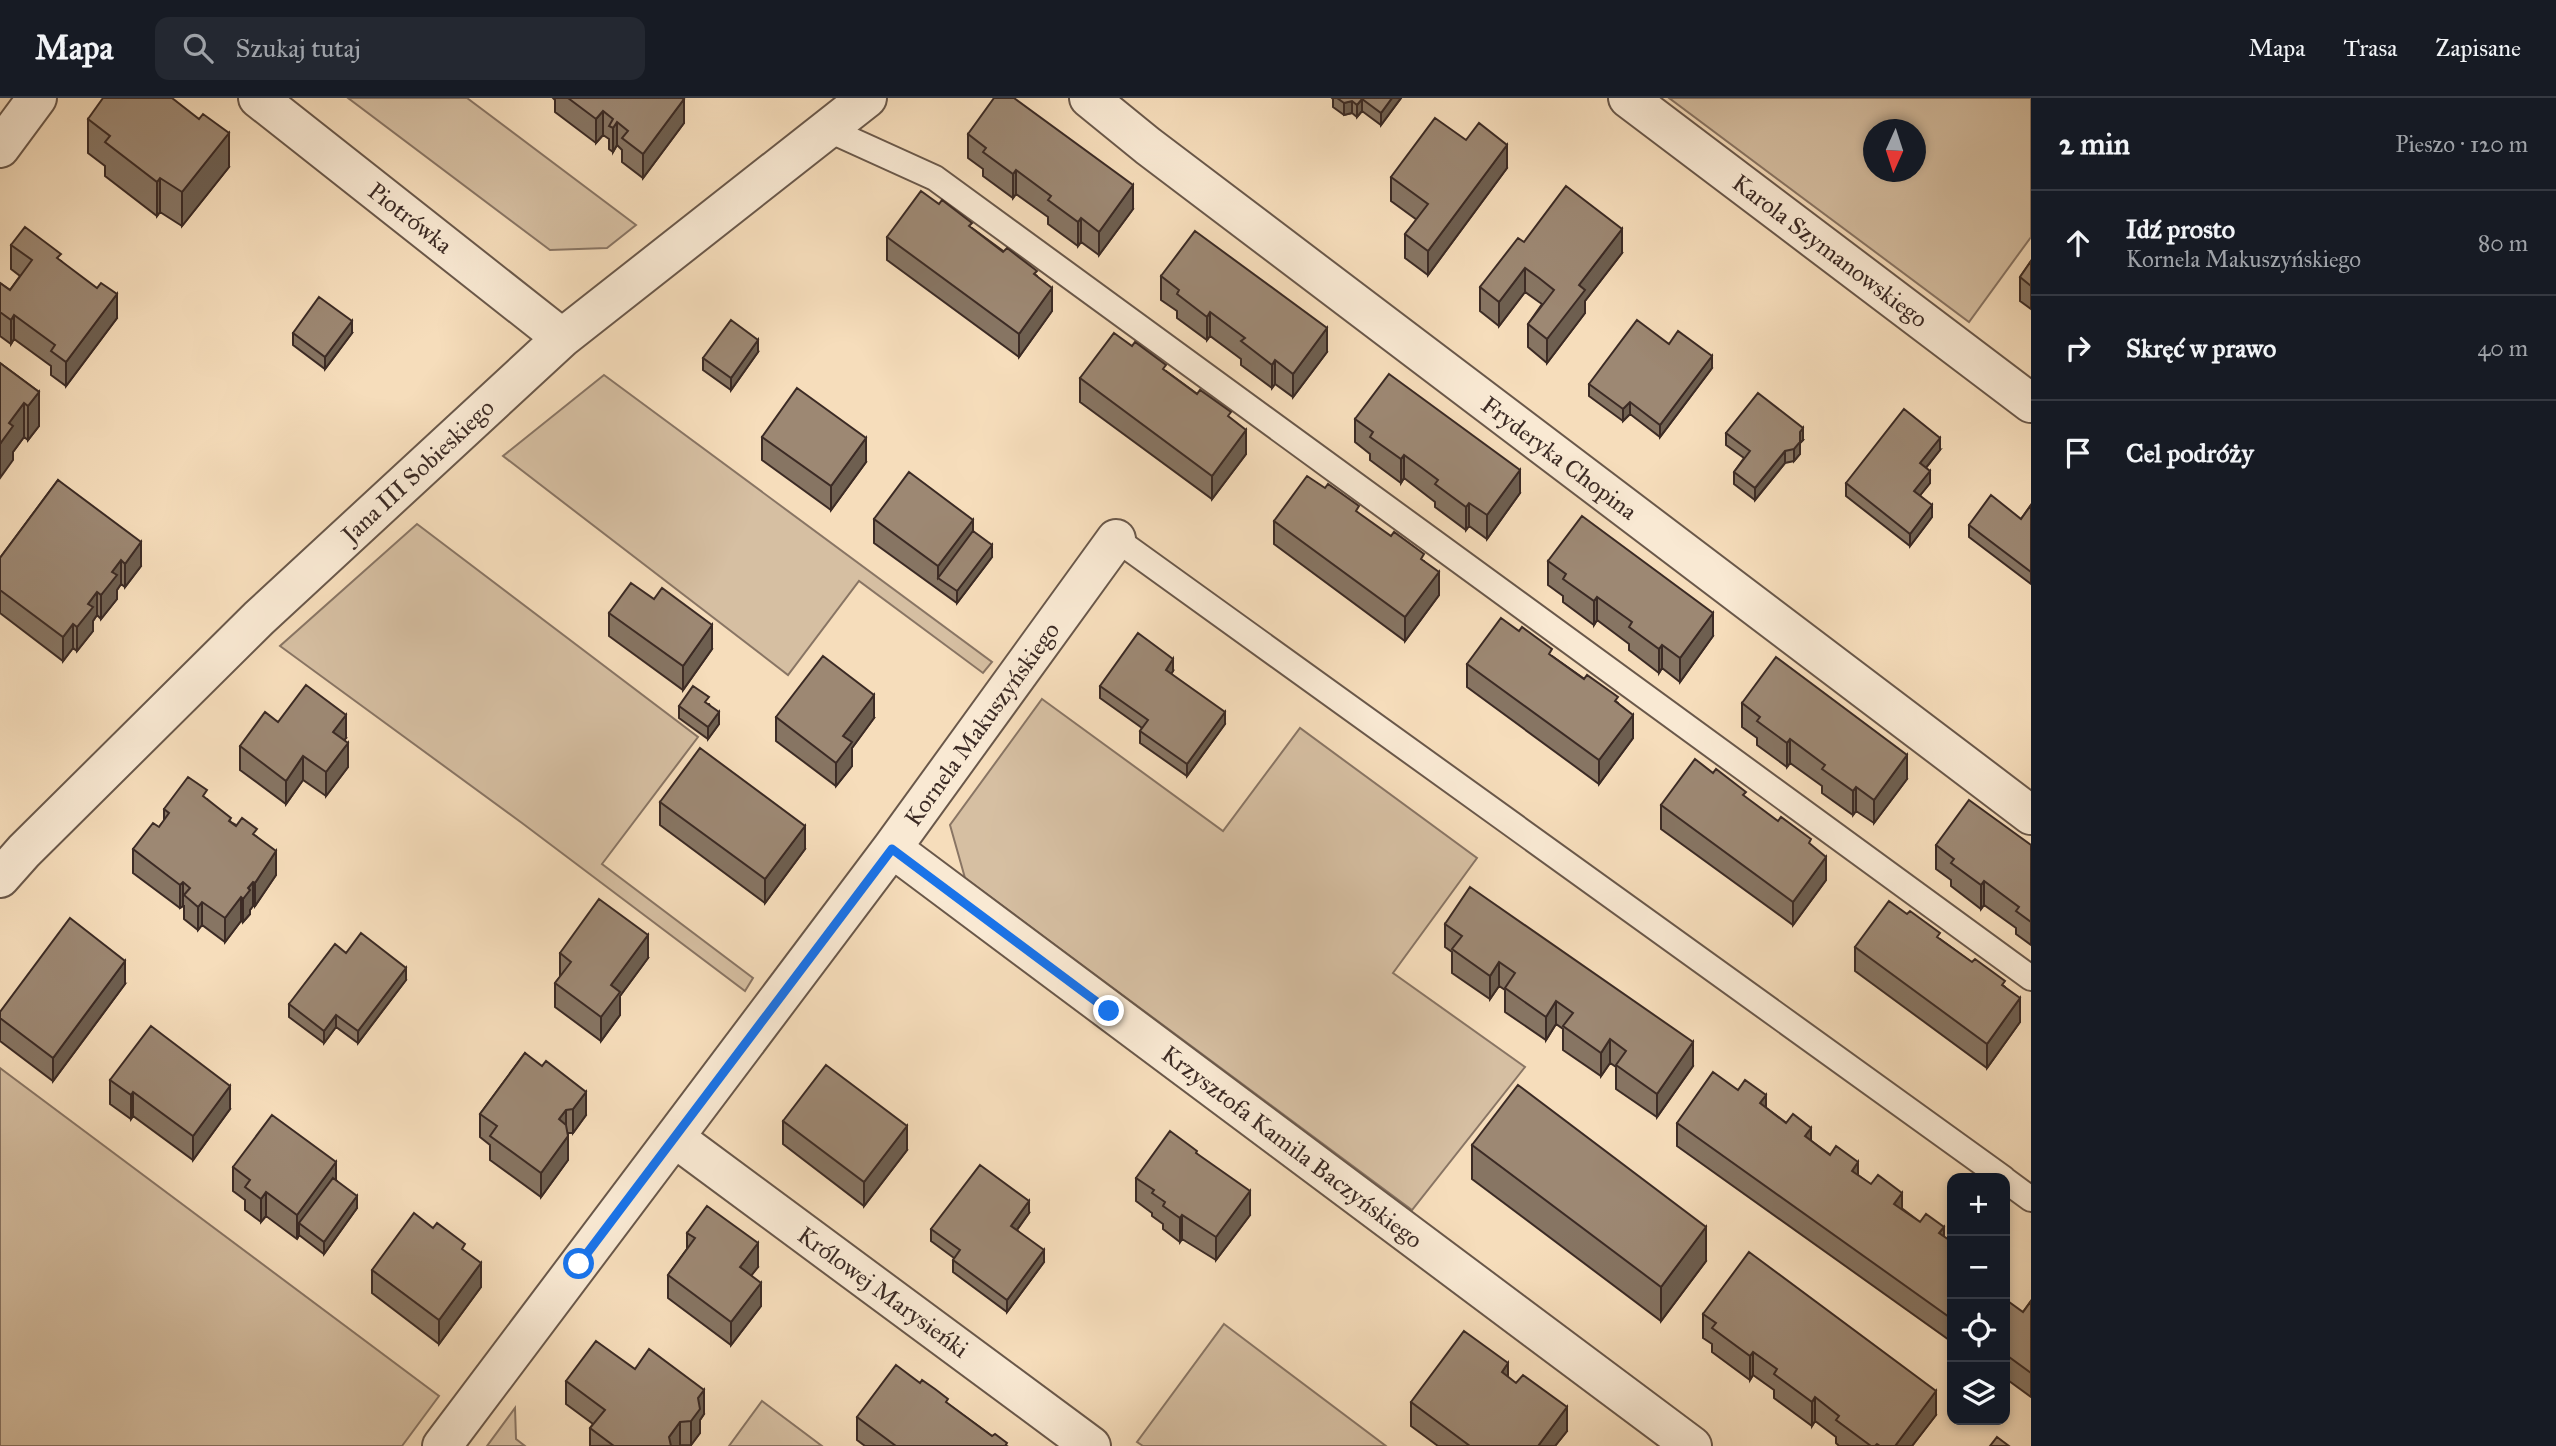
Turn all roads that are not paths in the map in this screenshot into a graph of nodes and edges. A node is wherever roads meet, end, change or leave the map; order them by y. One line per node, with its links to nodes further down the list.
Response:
1 (37, 98): 7 (street)
2 (258, 98): 8 (street, Piotrówka)
3 (867, 98): 6 (street, Jana III Sobieskiego)
4 (1089, 98): 11 (street, Fryderyka Chopina)
5 (1628, 98): 9 (street, Karola Szymanowskiego)
6 (827, 129): 8 (street, Jana III Sobieskiego); 14 (lane)
7 (0, 148)
8 (562, 338): 13 (street, Jana III Sobieskiego)
9 (2031, 403)
10 (1116, 539): 12 (street, Kornela Makuszyńskiego); 16 (lane)
11 (2031, 815)
12 (892, 849): 15 (street, Kornela Makuszyńskiego); 21 (street, Krzysztofa Kamila Baczyńskiego)
13 (0, 878)
14 (2031, 978)
15 (675, 1138): 19 (street, Kornela Makuszyńskiego); 20 (street, Królowej Marysieńki)
16 (1996, 1173)
17 (2010, 1183): 18 (lane)
18 (2031, 1199)
19 (442, 1446)
20 (1091, 1446)
21 (1692, 1446)

